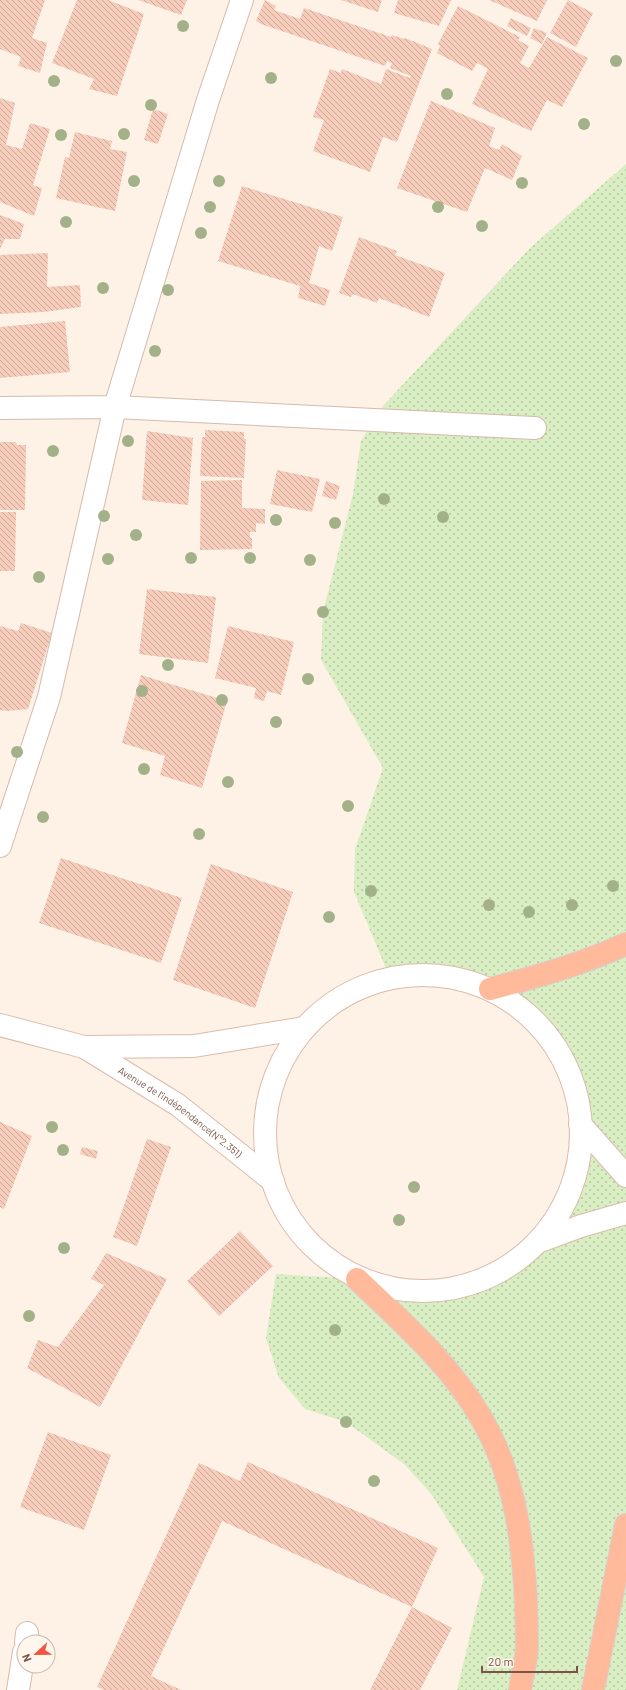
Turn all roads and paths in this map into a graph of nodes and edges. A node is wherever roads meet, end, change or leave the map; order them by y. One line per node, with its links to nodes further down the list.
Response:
1 (242, 0): 2 (main road)
2 (115, 407): 3 (main road); 4 (main road); 5 (main road)
3 (0, 408)
4 (535, 428)
5 (0, 846)
6 (626, 944): 7 (highway)
7 (490, 989): 9 (main road); 11 (main road)
8 (0, 1025): 10 (main road, Avenue de l'indépendance(N°2.351))
9 (304, 1028): 10 (main road, Avenue de l'indépendance(N°2.351)); 13 (main road)
10 (84, 1047): 13 (main road, Avenue de l'indépendance(N°2.351))
11 (580, 1124): 12 (main road); 15 (main road)
12 (626, 1176)
13 (273, 1181): 16 (main road)
14 (626, 1213): 15 (main road)
15 (543, 1240): 16 (main road)
16 (357, 1279): 20 (highway)
17 (626, 1525): 21 (highway)
18 (21, 1674): 19 (main road)
19 (18, 1690)
20 (520, 1690)
21 (593, 1690)

